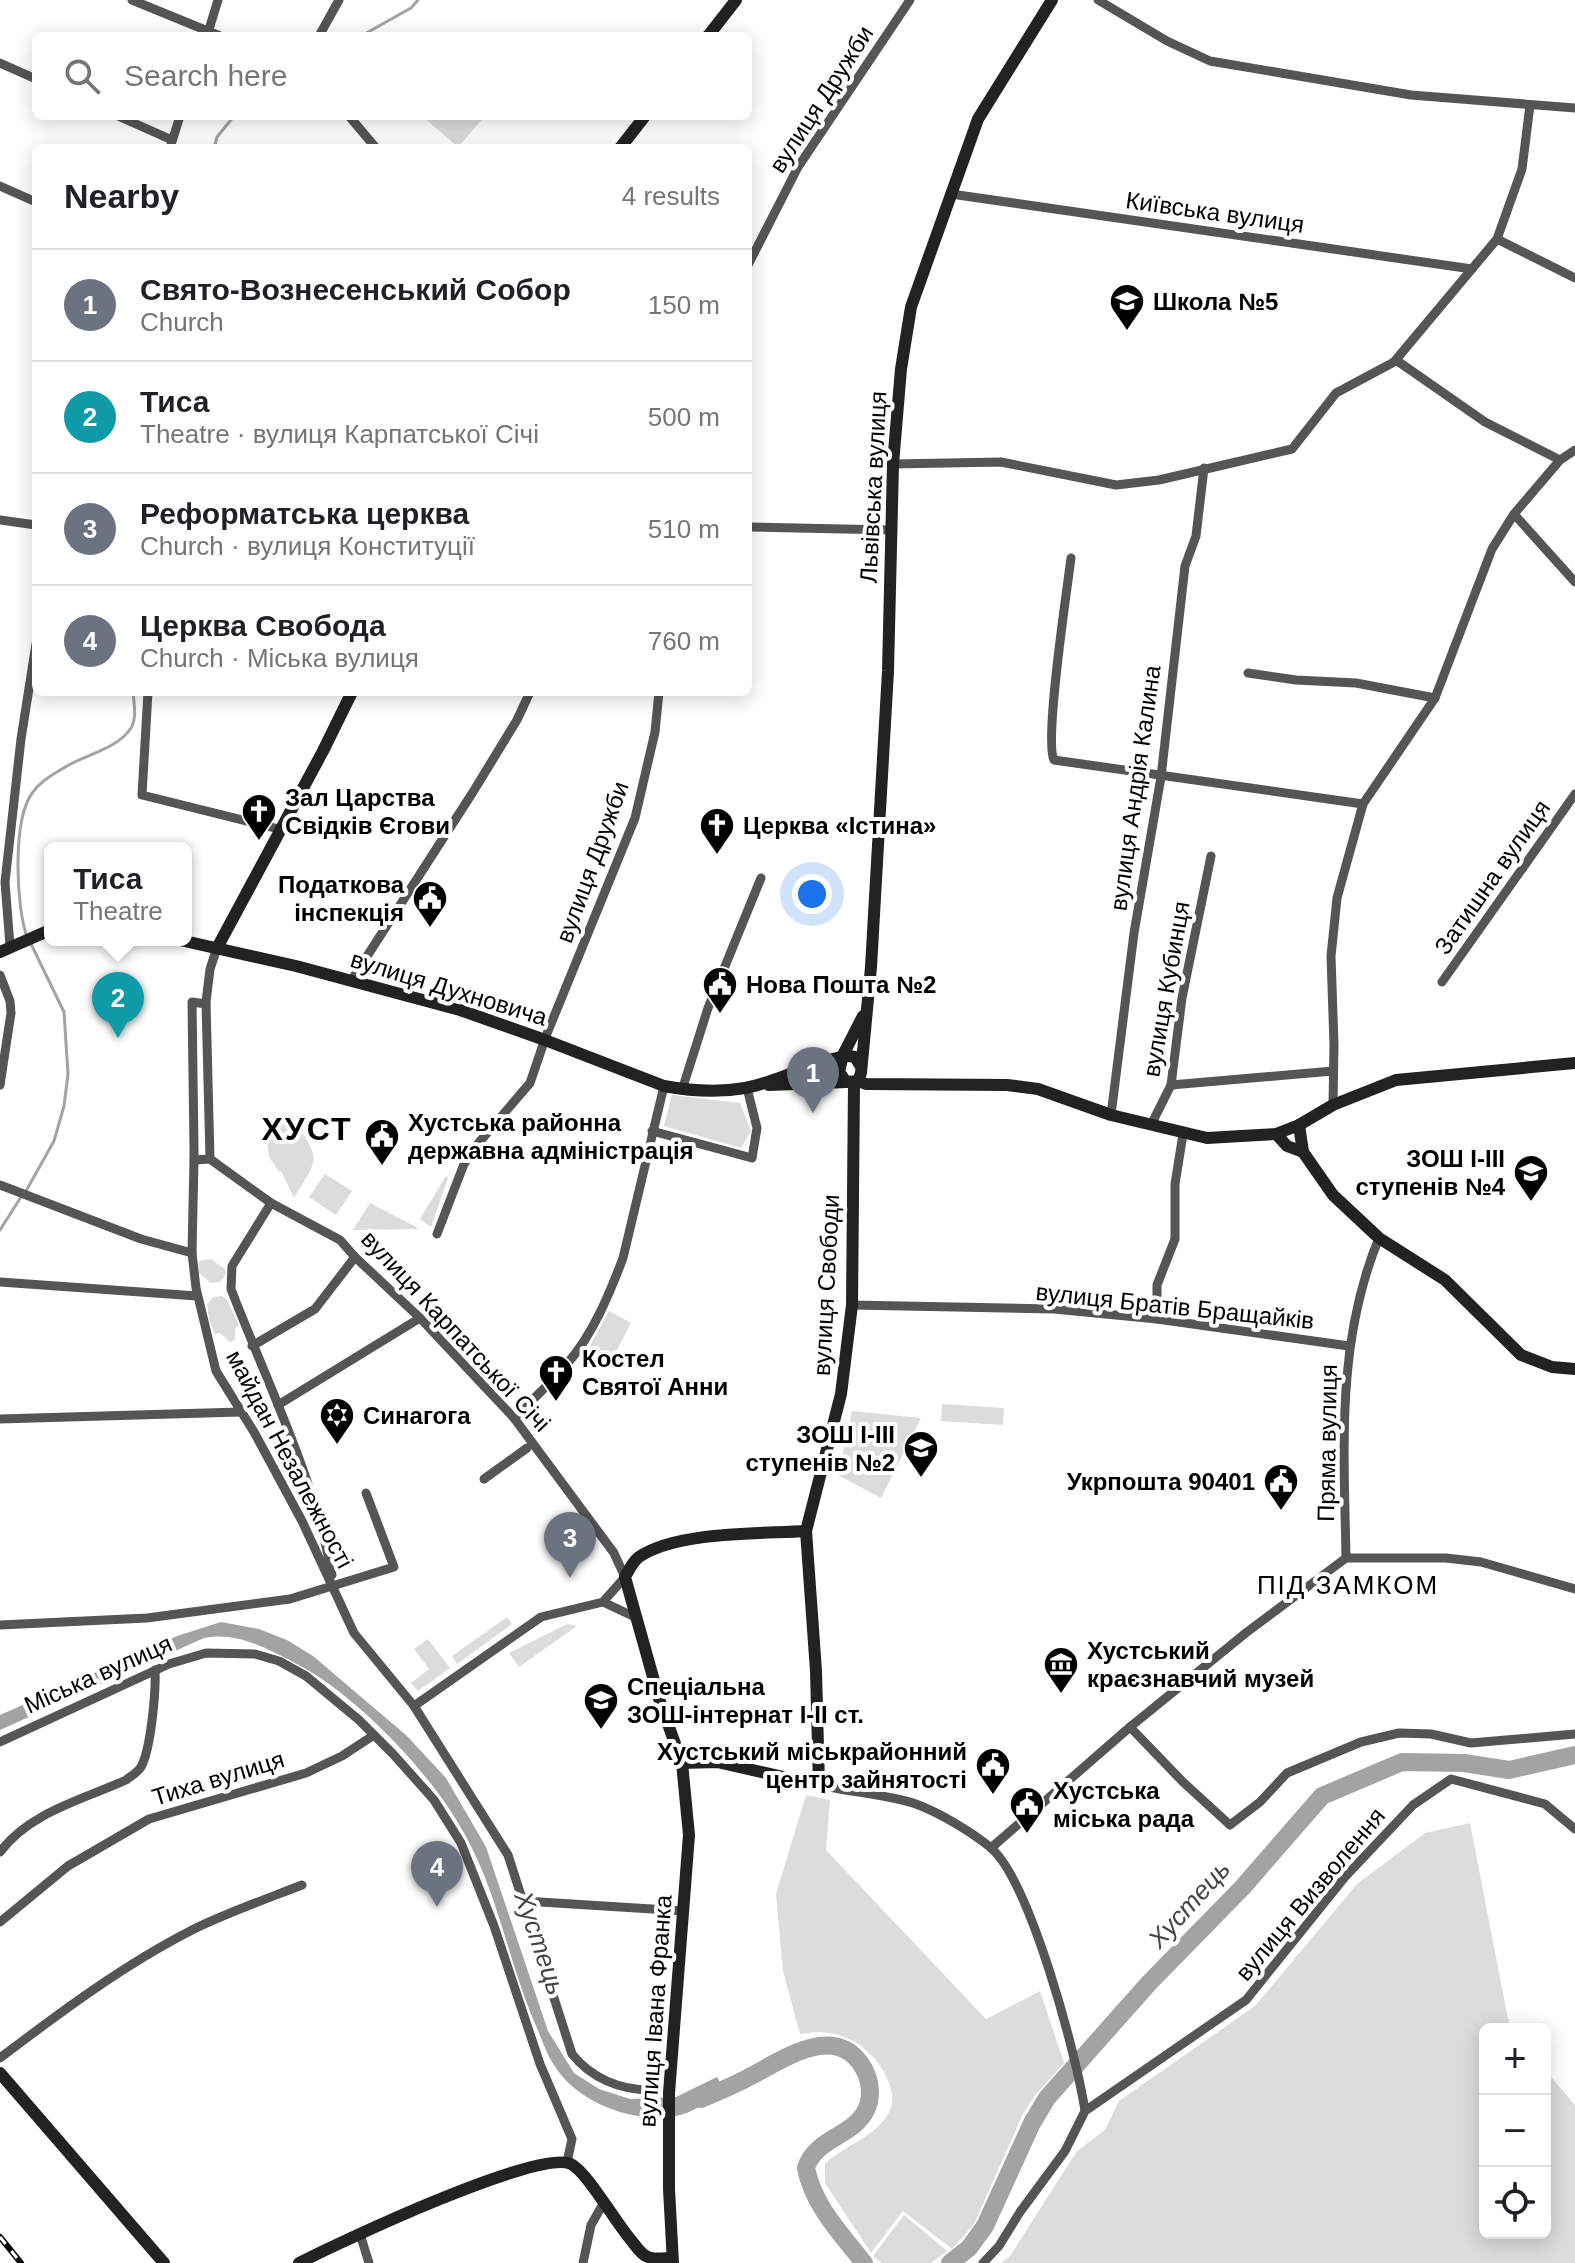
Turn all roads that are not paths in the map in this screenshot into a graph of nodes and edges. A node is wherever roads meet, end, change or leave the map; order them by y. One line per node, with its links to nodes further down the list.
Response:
1 (132, 0): 8 (street)
2 (218, 0): 9 (street)
3 (339, 0): 10 (street)
4 (736, 0): 11 (main road)
5 (910, 0): 27 (street, вулиця Дружби)
6 (1052, 0): 24 (main road, Львівська вулиця)
7 (1098, 0): 14 (street)
8 (204, 32)
9 (209, 32)
10 (321, 32)
11 (711, 32)
12 (0, 63): 13 (street)
13 (32, 77)
14 (1530, 105): 15 (street); 26 (street)
15 (1575, 108)
16 (126, 120): 20 (street)
17 (179, 120): 20 (street)
18 (352, 120): 21 (street)
19 (642, 120): 22 (main road)
20 (171, 144)
21 (373, 144)
22 (623, 144)
23 (0, 186): 25 (street)
24 (951, 194): 28 (street, Київська вулиця); 33 (main road, Львівська вулиця)
25 (32, 200)
26 (1497, 239): 28 (street); 29 (street)
27 (752, 257)
28 (1472, 269): 30 (street)
29 (1575, 278)
30 (1396, 360): 32 (street); 34 (street)
31 (1575, 450): 32 (street)
32 (1560, 460): 35 (street)
33 (893, 464): 34 (street); 39 (main road, Львівська вулиця)
34 (1204, 468): 49 (street, вулиця Андрія Калина)
35 (1514, 514): 41 (street); 48 (street)
36 (0, 520): 37 (street)
37 (32, 524)
38 (752, 527): 39 (street)
39 (890, 530): 63 (main road, Львівська вулиця)
40 (1071, 558): 49 (street)
41 (1575, 582)
42 (32, 669): 57 (street)
43 (1248, 673): 48 (street)
44 (148, 696): 52 (street)
45 (350, 696): 52 (main road)
46 (528, 696): 60 (street)
47 (659, 696): 64 (street, вулиця Дружби)
48 (1435, 698): 51 (street)
49 (1161, 777): 51 (street); 76 (street, вулиця Андрія Калина)
50 (1575, 794): 61 (street, Затишна вулиця)
51 (1363, 804): 68 (street)
52 (279, 829): 58 (main road)
53 (1211, 856): 71 (street, вулиця Кубинця)
54 (761, 878): 74 (street)
55 (44, 932): 57 (main road)
56 (192, 943): 58 (main road)
57 (11, 946)
58 (217, 948): 60 (main road, вулиця Духновича); 62 (street)
59 (0, 975): 70 (street)
60 (351, 981): 64 (main road, вулиця Духновича)
61 (1442, 982)
62 (206, 1003): 83 (street); 84 (street)
63 (866, 1010): 65 (main road, Львівська вулиця); 67 (main road, Львівська вулиця)
64 (545, 1040): 72 (main road, вулиця Духновича); 87 (street, вулиця Дружби)
65 (842, 1056): 67 (main road); 69 (main road); 73 (main road)
66 (1575, 1063): 75 (main road)
67 (860, 1065): 69 (main road)
68 (1333, 1071): 71 (street); 75 (street)
69 (853, 1082): 73 (main road); 76 (main road); 93 (main road, вулиця Свободи)
70 (0, 1085)
71 (1171, 1085): 77 (street, вулиця Кубинця)
72 (664, 1086): 74 (main road, вулиця Духновича); 79 (street)
73 (750, 1087): 74 (main road, вулиця Духновича); 79 (street)
74 (682, 1090)
75 (1333, 1105): 78 (main road)
76 (1111, 1115): 77 (main road)
77 (1151, 1125): 80 (main road)
78 (1299, 1125): 81 (main road); 82 (main road)
79 (652, 1131): 101 (street)
80 (1183, 1134): 81 (main road); 95 (street)
81 (1276, 1134): 82 (main road)
82 (1303, 1152): 88 (main road)
83 (210, 1159): 84 (street); 86 (street, вулиця Карпатської Січі)
84 (194, 1160): 89 (street, майдан Незалежності)
85 (0, 1185): 89 (street)
86 (271, 1203): 90 (street, вулиця Карпатської Січі); 96 (street, майдан Незалежності)
87 (437, 1234)
88 (1379, 1238): 97 (street, Пряма вулиця); 98 (main road)
89 (191, 1253): 92 (street, майдан Незалежності)
90 (355, 1257): 94 (street, вулиця Карпатської Січі); 96 (street)
91 (0, 1282): 92 (street)
92 (192, 1295): 100 (street, майдан Незалежності)
93 (852, 1305): 95 (street, вулиця Братів Бращайків); 106 (main road, вулиця Свободи)
94 (420, 1318): 99 (street); 101 (street, вулиця Карпатської Січі)
95 (1157, 1319): 97 (street, вулиця Братів Бращайків)
96 (252, 1346): 99 (street, майдан Незалежності)
97 (1349, 1346): 107 (street, Пряма вулиця)
98 (1575, 1369)
99 (278, 1405): 109 (street, майдан Незалежності)
100 (240, 1412): 102 (street); 109 (street, майдан Незалежності)
101 (514, 1418): 108 (street, вулиця Карпатської Січі)
102 (0, 1419)
103 (527, 1448): 104 (street)
104 (484, 1479)
105 (366, 1493): 109 (street)
106 (806, 1531): 108 (main road); 121 (main road, вулиця Свободи)
107 (1346, 1558): 110 (street); 116 (street)
108 (625, 1577): 111 (street); 112 (main road, вулиця Карпатської Січі)
109 (334, 1587): 113 (street); 115 (street, майдан Незалежності)
110 (1575, 1589)
111 (603, 1602): 112 (street); 115 (street)
112 (637, 1618): 120 (main road, вулиця Карпатської Січі)
113 (0, 1625)
114 (155, 1670): 118 (street, Міська вулиця); 119 (street, Міська вулиця); 124 (street)
115 (414, 1706): 126 (street, майдан Незалежності)
116 (1130, 1727): 117 (street); 123 (street)
117 (1575, 1734)
118 (374, 1735): 128 (street, Тиха вулиця); 133 (street, Міська вулиця)
119 (0, 1742)
120 (682, 1763): 121 (main road); 127 (main road, вулиця Івана Франка)
121 (819, 1785): 123 (street)
122 (1575, 1829): 132 (street, вулиця Визволення)
123 (991, 1848): 132 (street)
124 (0, 1852)
125 (302, 1885): 129 (street)
126 (524, 1901): 127 (street); 131 (street, майдан Незалежності)
127 (684, 1911): 136 (main road, вулиця Івана Франка)
128 (0, 1922)
129 (0, 2058)
130 (0, 2073): 137 (main road)
131 (650, 2090)
132 (1085, 2111): 141 (street)
133 (567, 2162): 134 (main road); 135 (main road)
134 (603, 2204): 136 (main road); 140 (street)
135 (360, 2234): 138 (main road); 139 (street)
136 (672, 2261)
137 (164, 2263)
138 (299, 2263)
139 (369, 2263)
140 (583, 2263)
141 (983, 2263)

